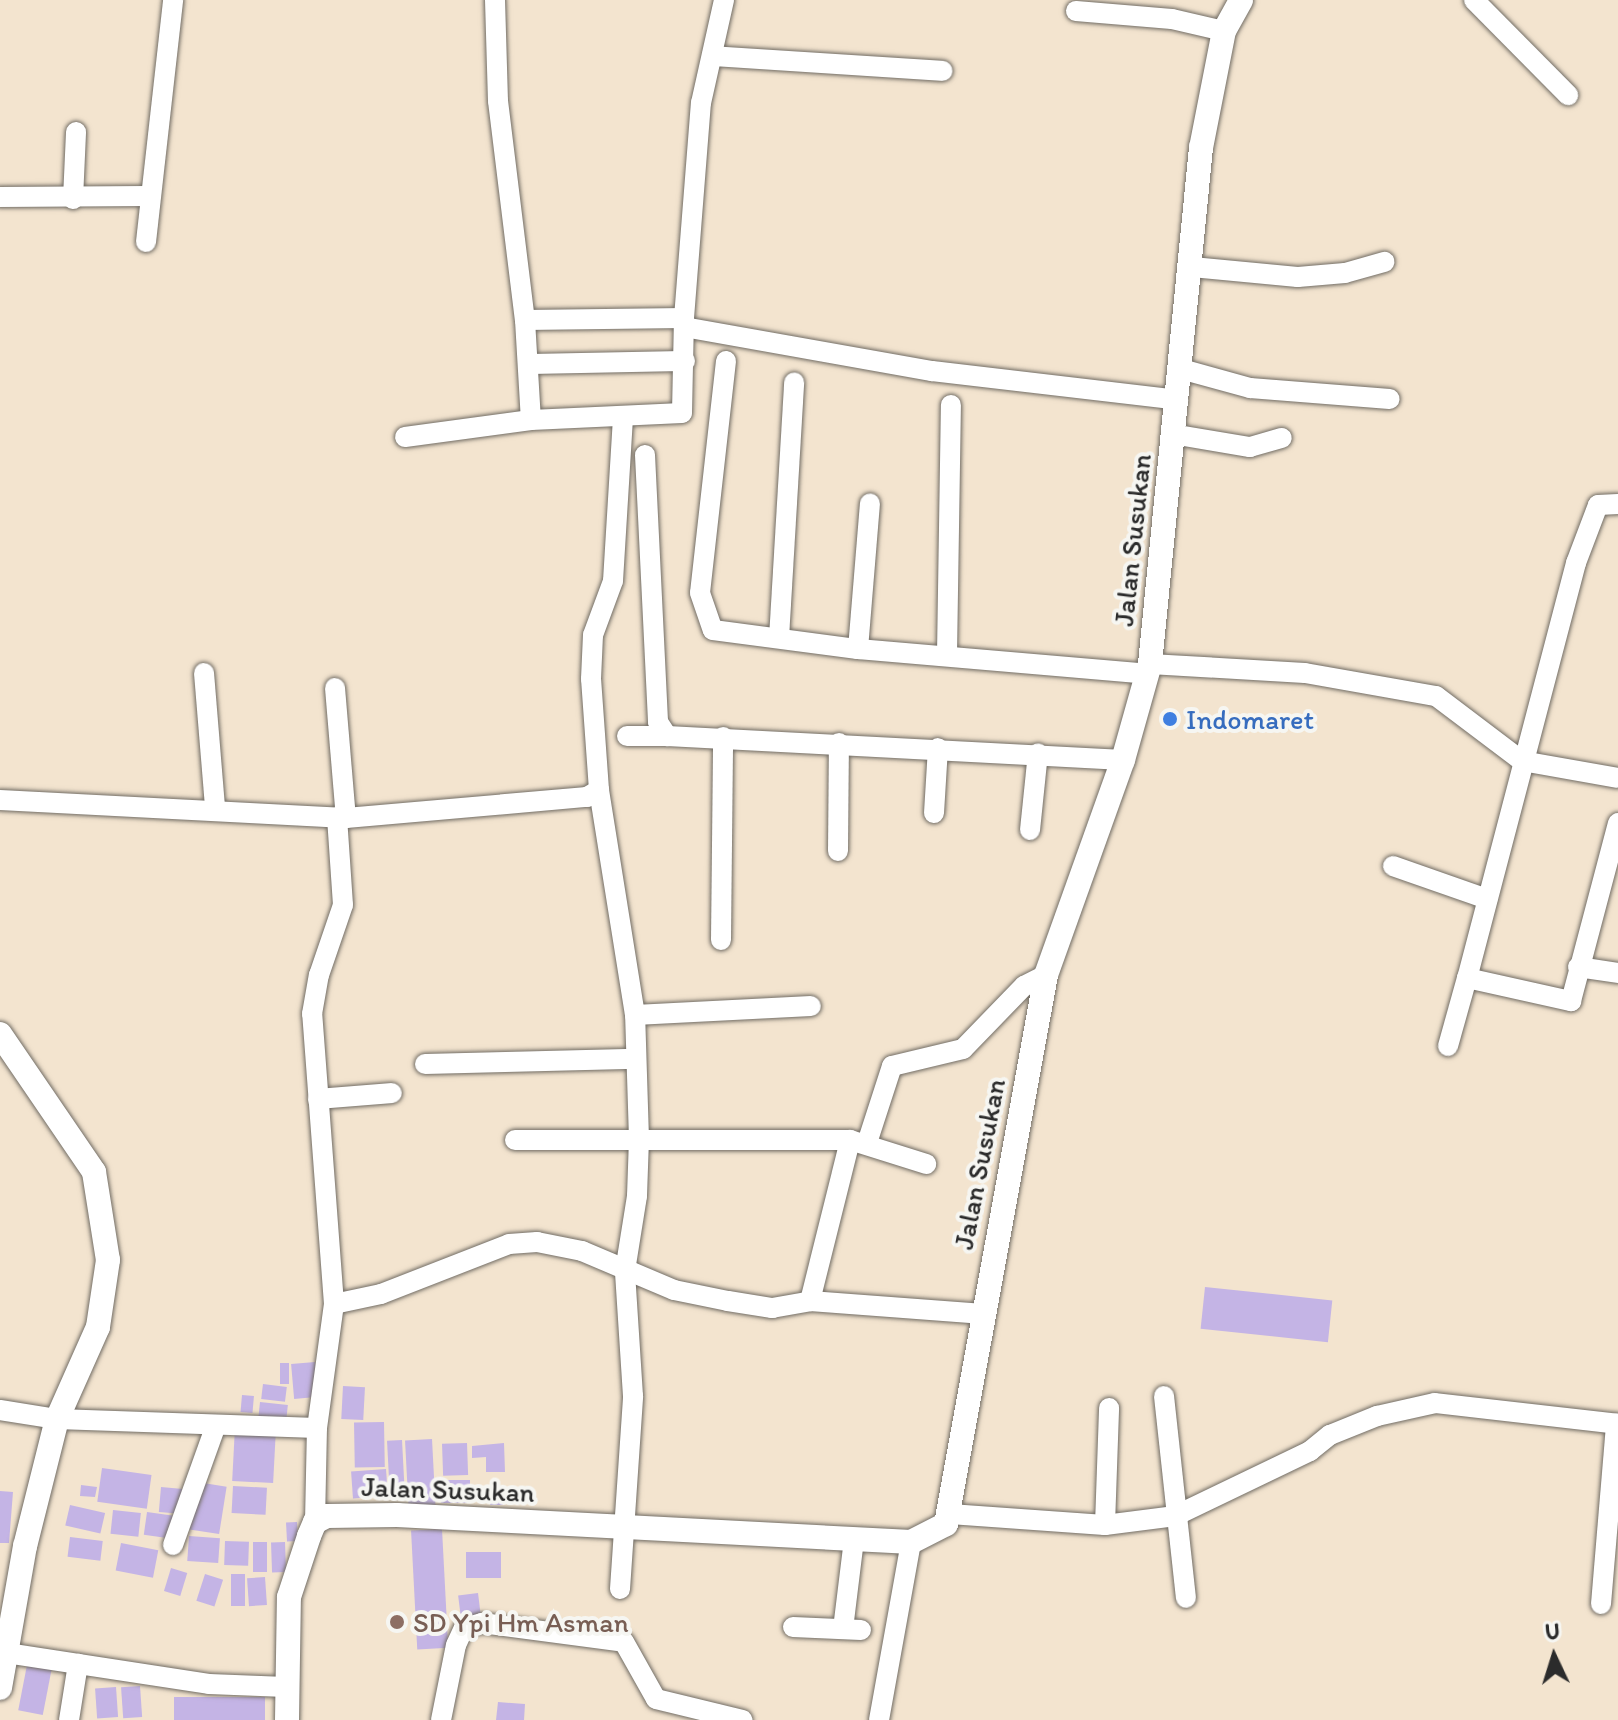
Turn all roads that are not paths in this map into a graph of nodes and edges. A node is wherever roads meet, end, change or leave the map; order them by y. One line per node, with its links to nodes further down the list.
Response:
1 (173, 0): 12 (street)
2 (495, 0): 18 (street)
3 (724, 0): 8 (street)
4 (1241, 0): 7 (street, Jalan Susukan)
5 (1481, 3): 10 (street)
6 (1076, 11): 7 (street)
7 (1224, 31): 17 (street, Jalan Susukan)
8 (712, 56): 9 (street); 19 (street)
9 (943, 71)
10 (1568, 95)
11 (76, 132): 13 (street)
12 (147, 196): 13 (street); 15 (street)
13 (73, 199): 14 (street)
14 (1, 202)
15 (146, 242)
16 (1384, 262): 17 (street)
17 (1192, 267): 23 (street, Jalan Susukan)
18 (525, 320): 19 (street); 22 (street)
19 (684, 322): 20 (street); 26 (street)
20 (685, 361): 22 (street); 28 (street)
21 (726, 361): 36 (street)
22 (528, 364): 29 (street)
23 (1181, 369): 25 (street); 26 (street, Jalan Susukan)
24 (794, 382): 36 (street)
25 (1390, 399)
26 (1178, 400): 30 (street, Jalan Susukan)
27 (951, 405): 38 (street)
28 (623, 417): 29 (street); 51 (street)
29 (531, 420): 31 (street)
30 (1172, 434): 32 (street); 39 (street, Jalan Susukan)
31 (405, 437)
32 (1282, 438)
33 (645, 455): 43 (street)
34 (870, 503): 37 (street)
35 (1618, 504): 49 (street)
36 (779, 638): 37 (street)
37 (858, 649): 38 (street)
38 (947, 655): 39 (street)
39 (1148, 669): 48 (street, Jalan Susukan); 49 (street)
40 (204, 673): 53 (street)
41 (335, 688): 55 (street)
42 (627, 736): 43 (street)
43 (667, 736): 44 (street)
44 (723, 737): 45 (street); 61 (street)
45 (839, 743): 46 (street); 58 (street)
46 (938, 748): 47 (street); 54 (street)
47 (1038, 753): 48 (street); 57 (street)
48 (1123, 760): 64 (street, Jalan Susukan)
49 (1522, 761): 50 (street); 60 (street)
50 (1618, 778)
51 (599, 790): 55 (street); 67 (street)
52 (0, 800): 53 (street)
53 (215, 808): 55 (street)
54 (934, 813)
55 (342, 817): 73 (street)
56 (1618, 823): 62 (street)
57 (1030, 830)
58 (838, 851)
59 (1393, 866): 60 (street)
60 (1487, 899): 65 (street)
61 (721, 940)
62 (1578, 967): 63 (street); 65 (street)
63 (1618, 973)
64 (1046, 975): 76 (street); 81 (street, Jalan Susukan)
65 (1467, 978): 69 (street)
66 (811, 1006): 67 (street)
67 (635, 1015): 70 (street)
68 (0, 1034): 85 (street)
69 (1448, 1046)
70 (636, 1059): 71 (street); 74 (street)
71 (425, 1064)
72 (392, 1093): 73 (street)
73 (318, 1099): 80 (street)
74 (639, 1139): 75 (street); 76 (street); 78 (street)
75 (515, 1140)
76 (858, 1142): 77 (street); 79 (street)
77 (926, 1164)
78 (625, 1271): 79 (street); 80 (street); 92 (street)
79 (810, 1301): 81 (street)
80 (334, 1304): 88 (street)
81 (981, 1314): 89 (street, Jalan Susukan)
82 (1164, 1396): 90 (street)
83 (1109, 1408): 93 (street)
84 (0, 1410): 85 (street)
85 (57, 1419): 87 (street); 101 (street)
86 (1617, 1424): 90 (street); 99 (street)
87 (216, 1425): 88 (street); 96 (street)
88 (317, 1428): 91 (street)
89 (950, 1514): 93 (street); 95 (street)
90 (1175, 1516): 93 (street); 98 (street)
91 (315, 1522): 92 (street, Jalan Susukan); 103 (street)
92 (625, 1525): 94 (street, Jalan Susukan); 97 (street)
93 (1105, 1525)
94 (854, 1539): 95 (street, Jalan Susukan); 100 (street)
95 (911, 1542): 109 (street)
96 (173, 1545)
97 (620, 1589)
98 (1186, 1598)
99 (1601, 1604)
100 (793, 1627)
101 (3, 1652): 102 (street); 104 (street)
102 (78, 1664): 103 (street); 105 (street)
103 (286, 1687): 106 (street)
104 (0, 1688)
105 (69, 1720)
106 (287, 1720)
107 (441, 1720): 108 (street)
108 (742, 1720)
109 (879, 1720)

